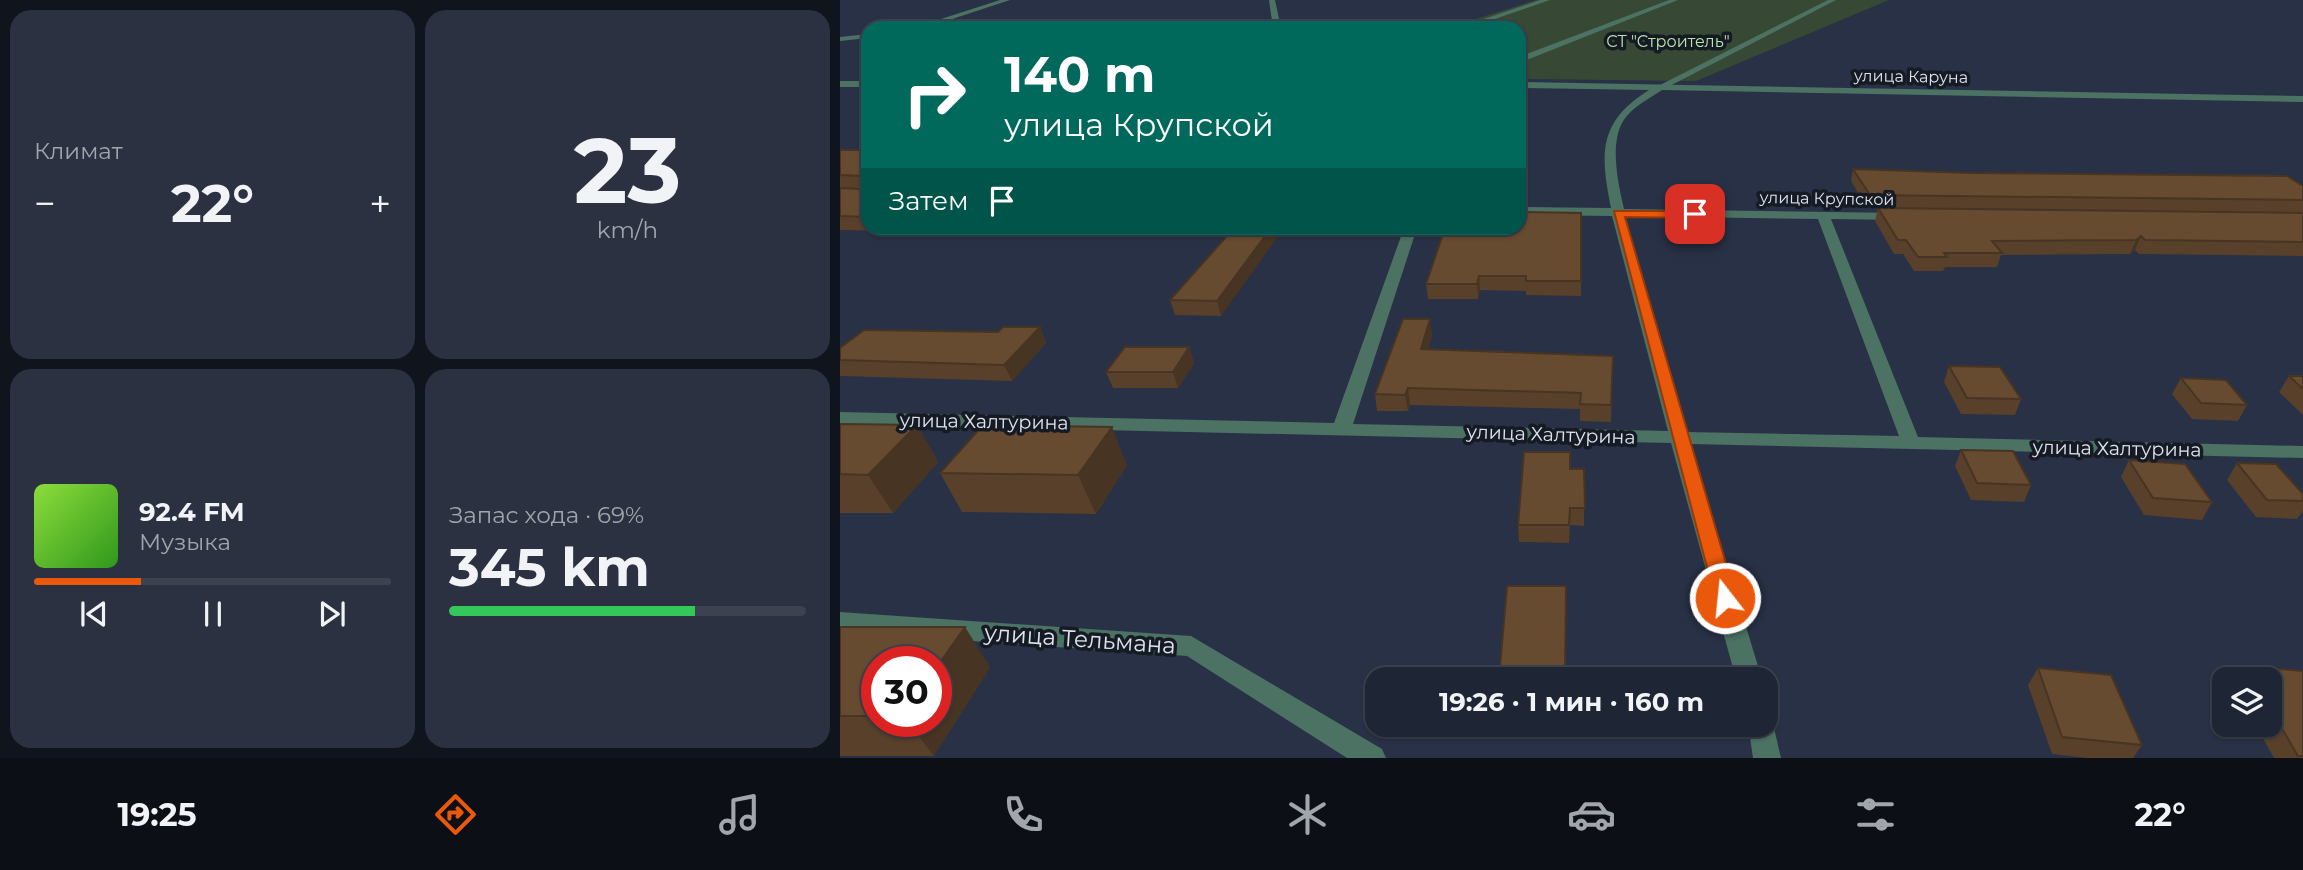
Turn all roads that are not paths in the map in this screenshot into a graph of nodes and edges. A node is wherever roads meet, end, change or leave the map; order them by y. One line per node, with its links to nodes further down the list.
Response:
1 (1007, 0): 7 (street)
2 (1272, 0): 8 (street)
3 (1546, 0): 9 (street)
4 (1675, 0): 12 (street)
5 (1815, 2): 6 (street)
6 (1829, 2): 16 (street)
7 (940, 21)
8 (1276, 21)
9 (1482, 21)
10 (861, 37): 11 (street)
11 (840, 39)
12 (1526, 57)
13 (840, 84): 14 (street)
14 (861, 84)
15 (1526, 85): 16 (street, улица Каруна)
16 (1659, 88): 17 (street, улица Каруна); 19 (street)
17 (2303, 99)
18 (1526, 211): 19 (street, улица Крупской)
19 (1618, 214): 20 (street, улица Крупской); 25 (street)
20 (1823, 216): 21 (street, улица Крупской); 26 (street)
21 (1905, 216)
22 (1410, 235): 24 (street)
23 (840, 418): 24 (street, улица Халтурина)
24 (1342, 428): 25 (street, улица Халтурина)
25 (1678, 437): 26 (street, улица Халтурина); 29 (street)
26 (1912, 443): 27 (street, улица Халтурина)
27 (2303, 452)
28 (840, 622): 31 (street, улица Тельмана)
29 (1745, 667)
30 (1763, 737): 32 (street)
31 (1372, 758)
32 (1767, 758)

